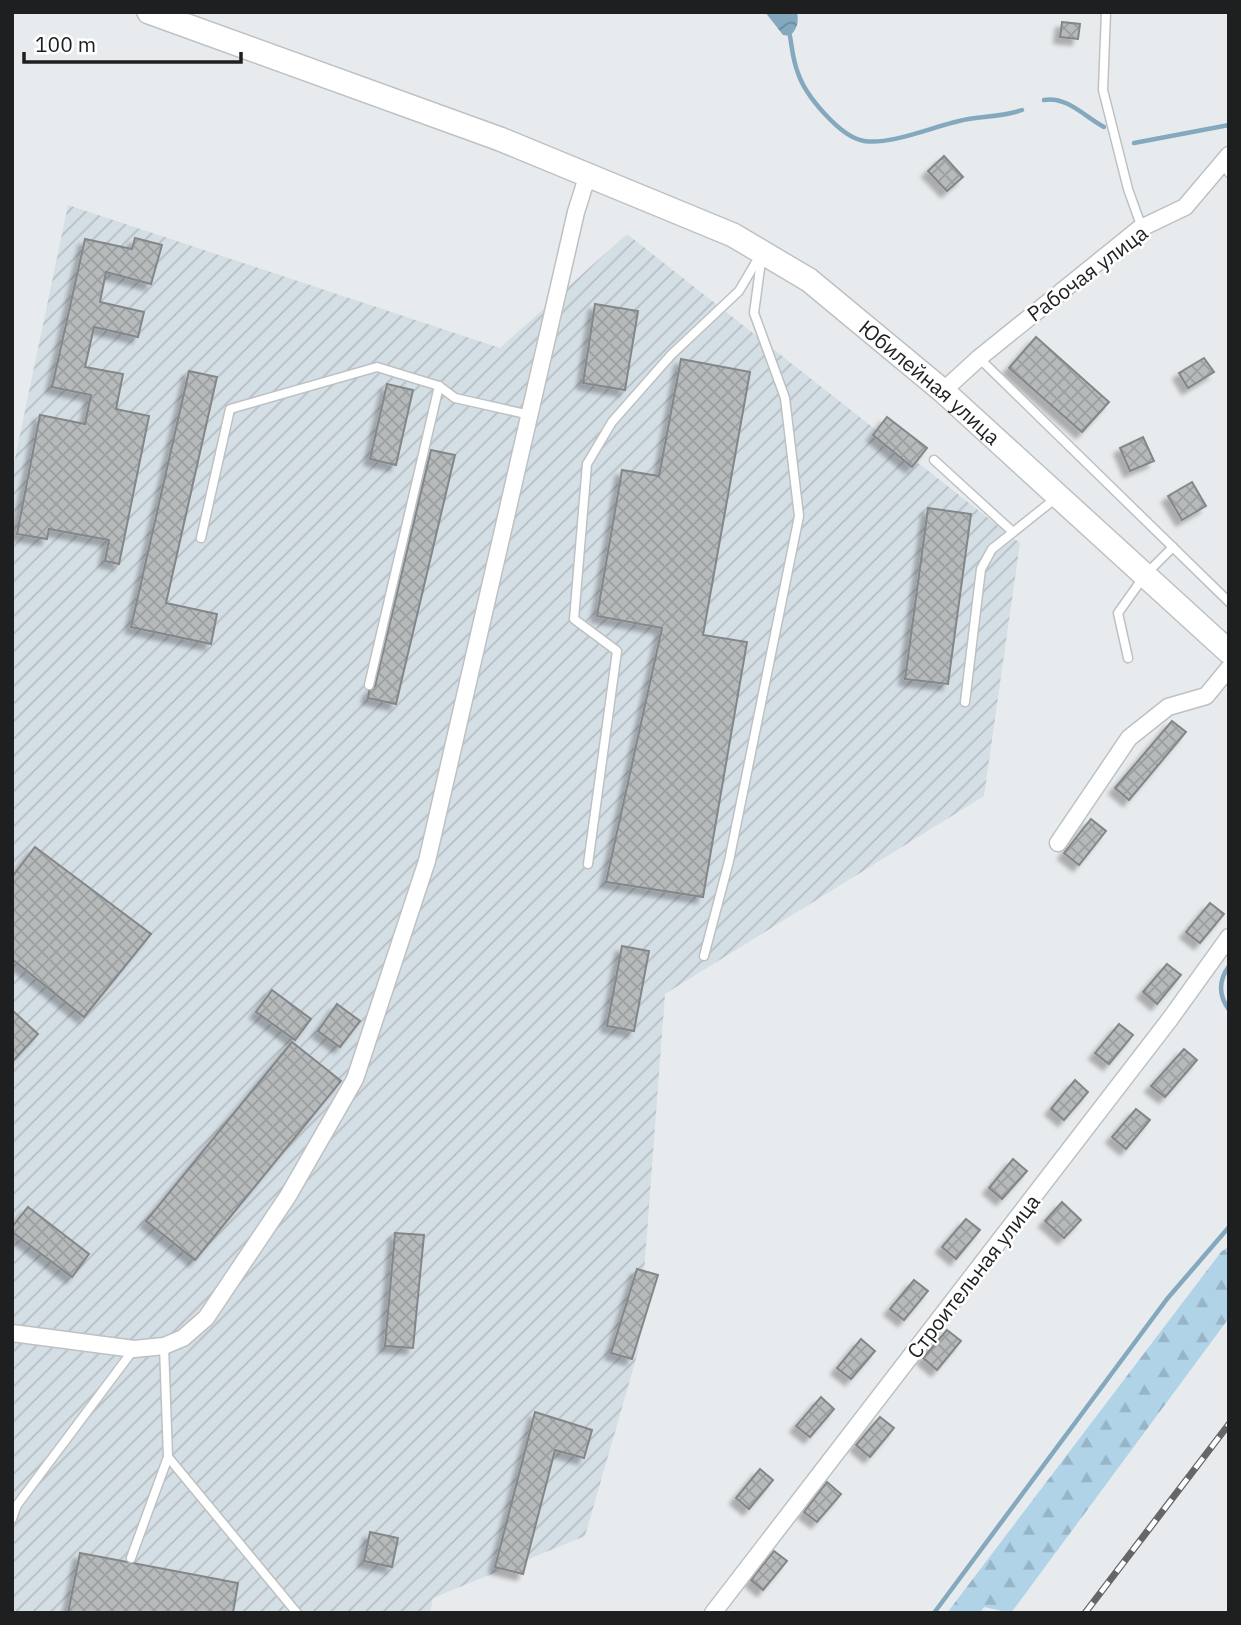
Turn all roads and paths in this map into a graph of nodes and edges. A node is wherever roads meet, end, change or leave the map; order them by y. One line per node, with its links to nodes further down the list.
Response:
1 (149, 12): 4 (main road, Юбилейная улица)
2 (1106, 12): 5 (lane)
3 (1226, 163): 5 (street, Рабочая улица)
4 (588, 174): 6 (main road, Юбилейная улица); 10 (street)
5 (1142, 228): 7 (street, Рабочая улица)
6 (762, 251): 9 (main road, Юбилейная улица); 24 (lane); 26 (lane)
7 (979, 358): 9 (street, Рабочая улица); 15 (lane)
8 (439, 386): 10 (lane); 14 (lane); 21 (lane)
9 (943, 391): 12 (main road, Юбилейная улица)
10 (530, 415): 28 (street)
11 (934, 460): 13 (lane)
12 (1059, 496): 13 (lane); 16 (main road, Юбилейная улица)
13 (1013, 532): 22 (lane)
14 (201, 538)
15 (1173, 547): 16 (lane); 17 (lane)
16 (1145, 575): 18 (main road, Юбилейная улица); 19 (lane)
17 (1228, 602)
18 (1229, 652)
19 (1128, 658)
20 (1229, 668): 23 (street)
21 (369, 685)
22 (965, 702)
23 (1058, 843)
24 (588, 864)
25 (1229, 937): 34 (street, Строительная улица)
26 (704, 956)
27 (12, 1333): 29 (street)
28 (164, 1346): 29 (street); 30 (lane)
29 (134, 1349): 31 (lane)
30 (168, 1457): 32 (lane); 33 (lane)
31 (12, 1519)
32 (131, 1558)
33 (297, 1613)
34 (713, 1613)

